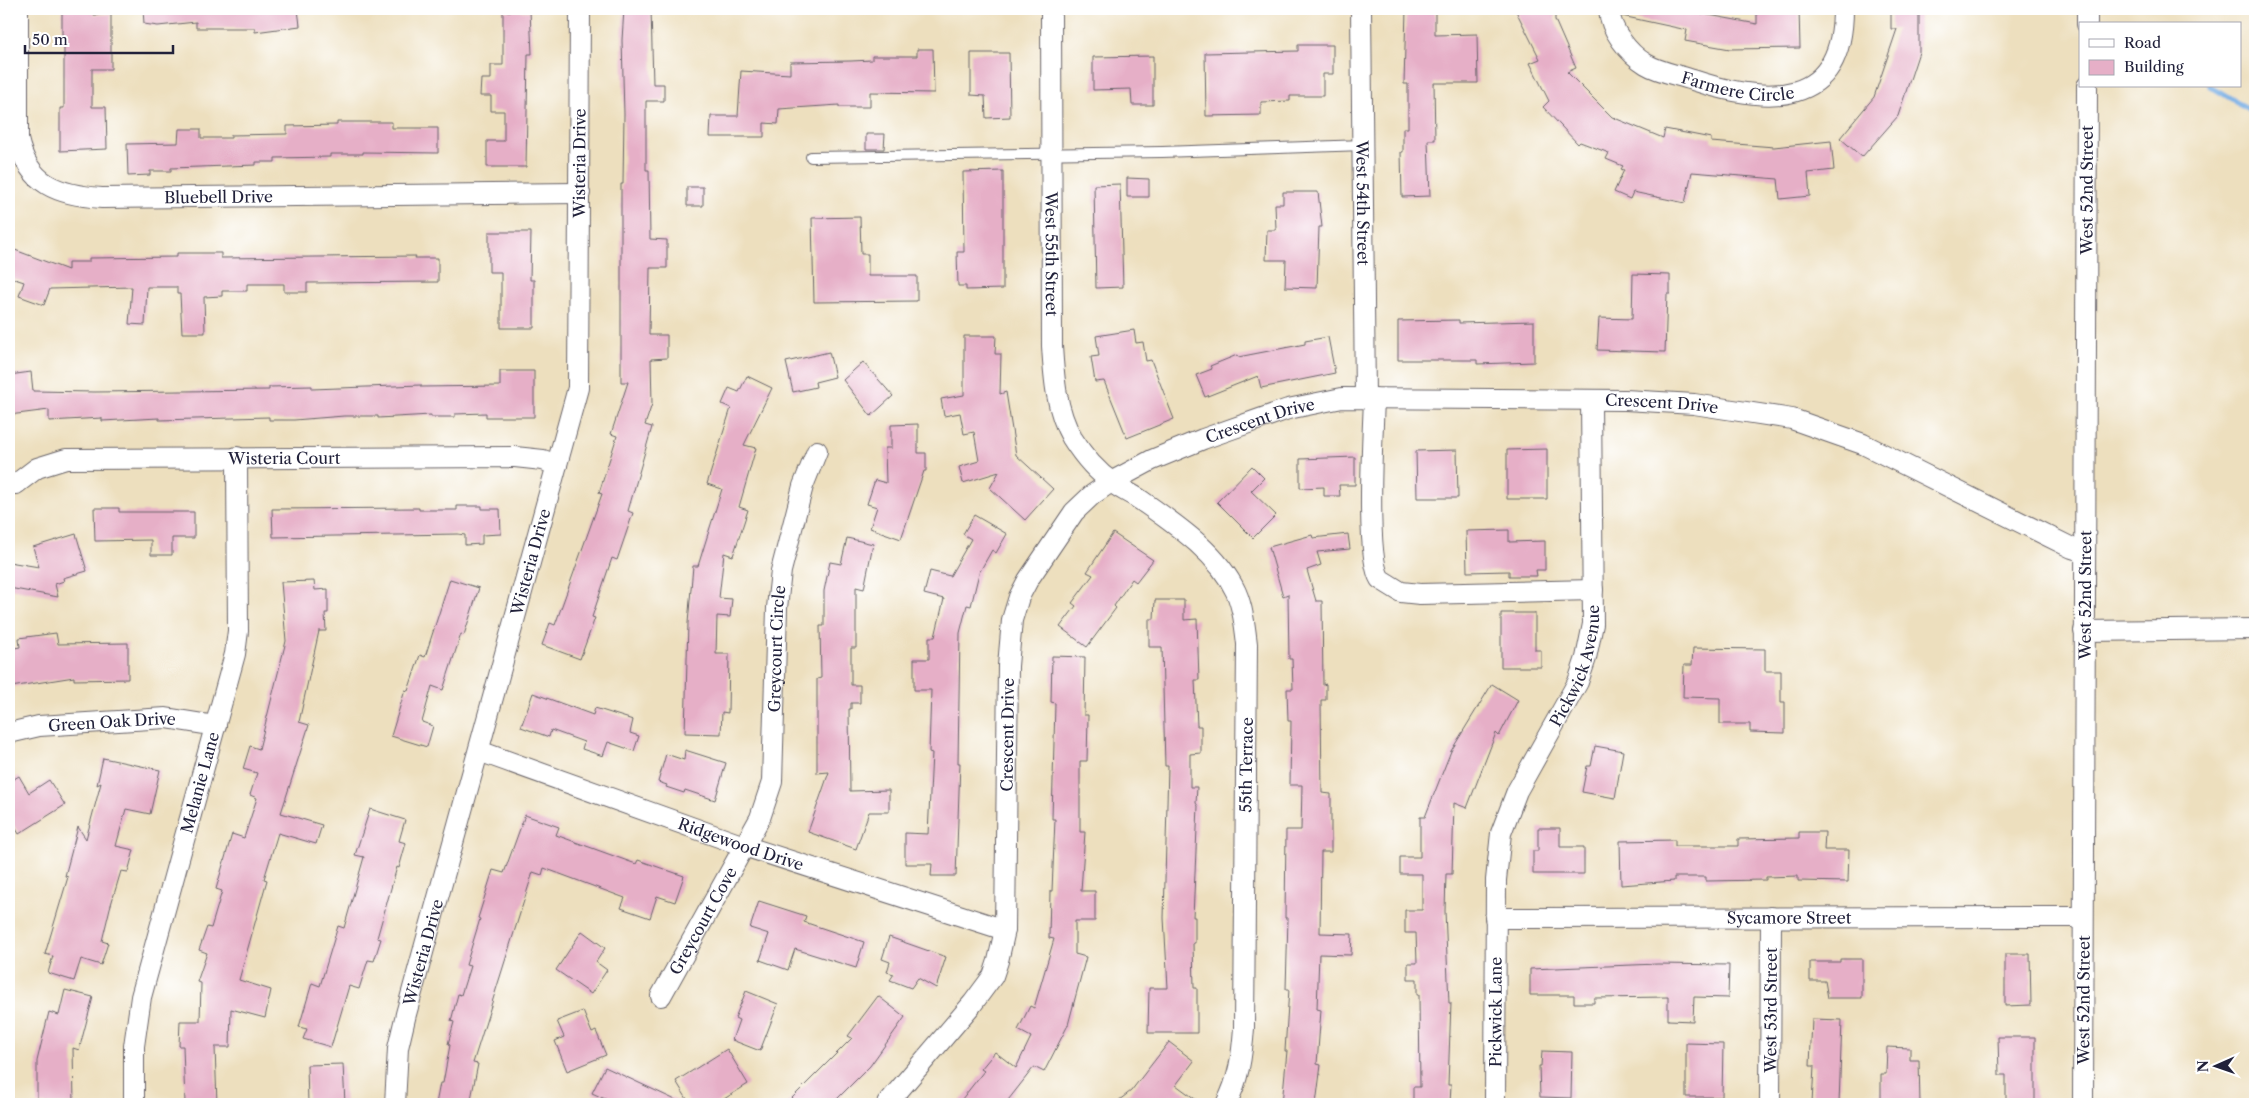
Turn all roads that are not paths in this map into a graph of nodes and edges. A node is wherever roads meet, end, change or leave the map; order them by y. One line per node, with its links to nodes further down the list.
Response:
1 (18, 9): 13 (street, Bluebell Drive)
2 (580, 9): 13 (street, Wisteria Drive)
3 (1051, 9): 11 (street, West 55th Street)
4 (1361, 9): 10 (street, West 54th Street)
5 (1609, 9): 6 (street, Farmere Circle)
6 (1844, 9)
7 (2087, 9): 8 (street)
8 (2087, 22)
9 (2087, 88): 21 (street, West 52nd Street)
10 (1364, 145): 11 (lane); 14 (street, West 54th Street)
11 (1052, 152): 12 (lane); 19 (street, West 55th Street)
12 (811, 157)
13 (580, 193): 18 (street, Wisteria Drive)
14 (1369, 398): 15 (street, Crescent Drive); 19 (street, Crescent Drive); 22 (street, West 54th Street)
15 (1591, 400): 21 (street, Crescent Drive); 22 (street, Pickwick Avenue)
16 (817, 451): 28 (street, Greycourt Circle)
17 (237, 457): 18 (street, Wisteria Court); 20 (street, Wisteria Court); 25 (street, Melanie Lane)
18 (557, 465): 27 (street, Wisteria Drive)
19 (1111, 482): 32 (street, Crescent Drive); 37 (street, 55th Terrace)
20 (16, 484)
21 (2085, 552): 24 (street, West 52nd Street)
22 (1593, 590): 31 (street, Pickwick Avenue)
23 (2255, 629): 24 (street)
24 (2084, 631): 30 (street, West 52nd Street)
25 (216, 726): 26 (street, Green Oak Drive); 34 (street, Melanie Lane)
26 (9, 733)
27 (479, 751): 28 (street, Ridgewood Drive); 35 (street, Wisteria Drive)
28 (744, 846): 32 (street, Ridgewood Drive); 33 (street, Greycourt Cove)
29 (1771, 916): 30 (street, Sycamore Street); 31 (street, Sycamore Street); 39 (street, West 53rd Street)
30 (2083, 917): 40 (street, West 52nd Street)
31 (1495, 918): 38 (street, Pickwick Lane)
32 (1005, 930): 36 (street, Crescent Drive)
33 (661, 996)
34 (134, 1104)
35 (395, 1104)
36 (887, 1104)
37 (1226, 1104)
38 (1495, 1104)
39 (1770, 1104)
40 (2083, 1104)

